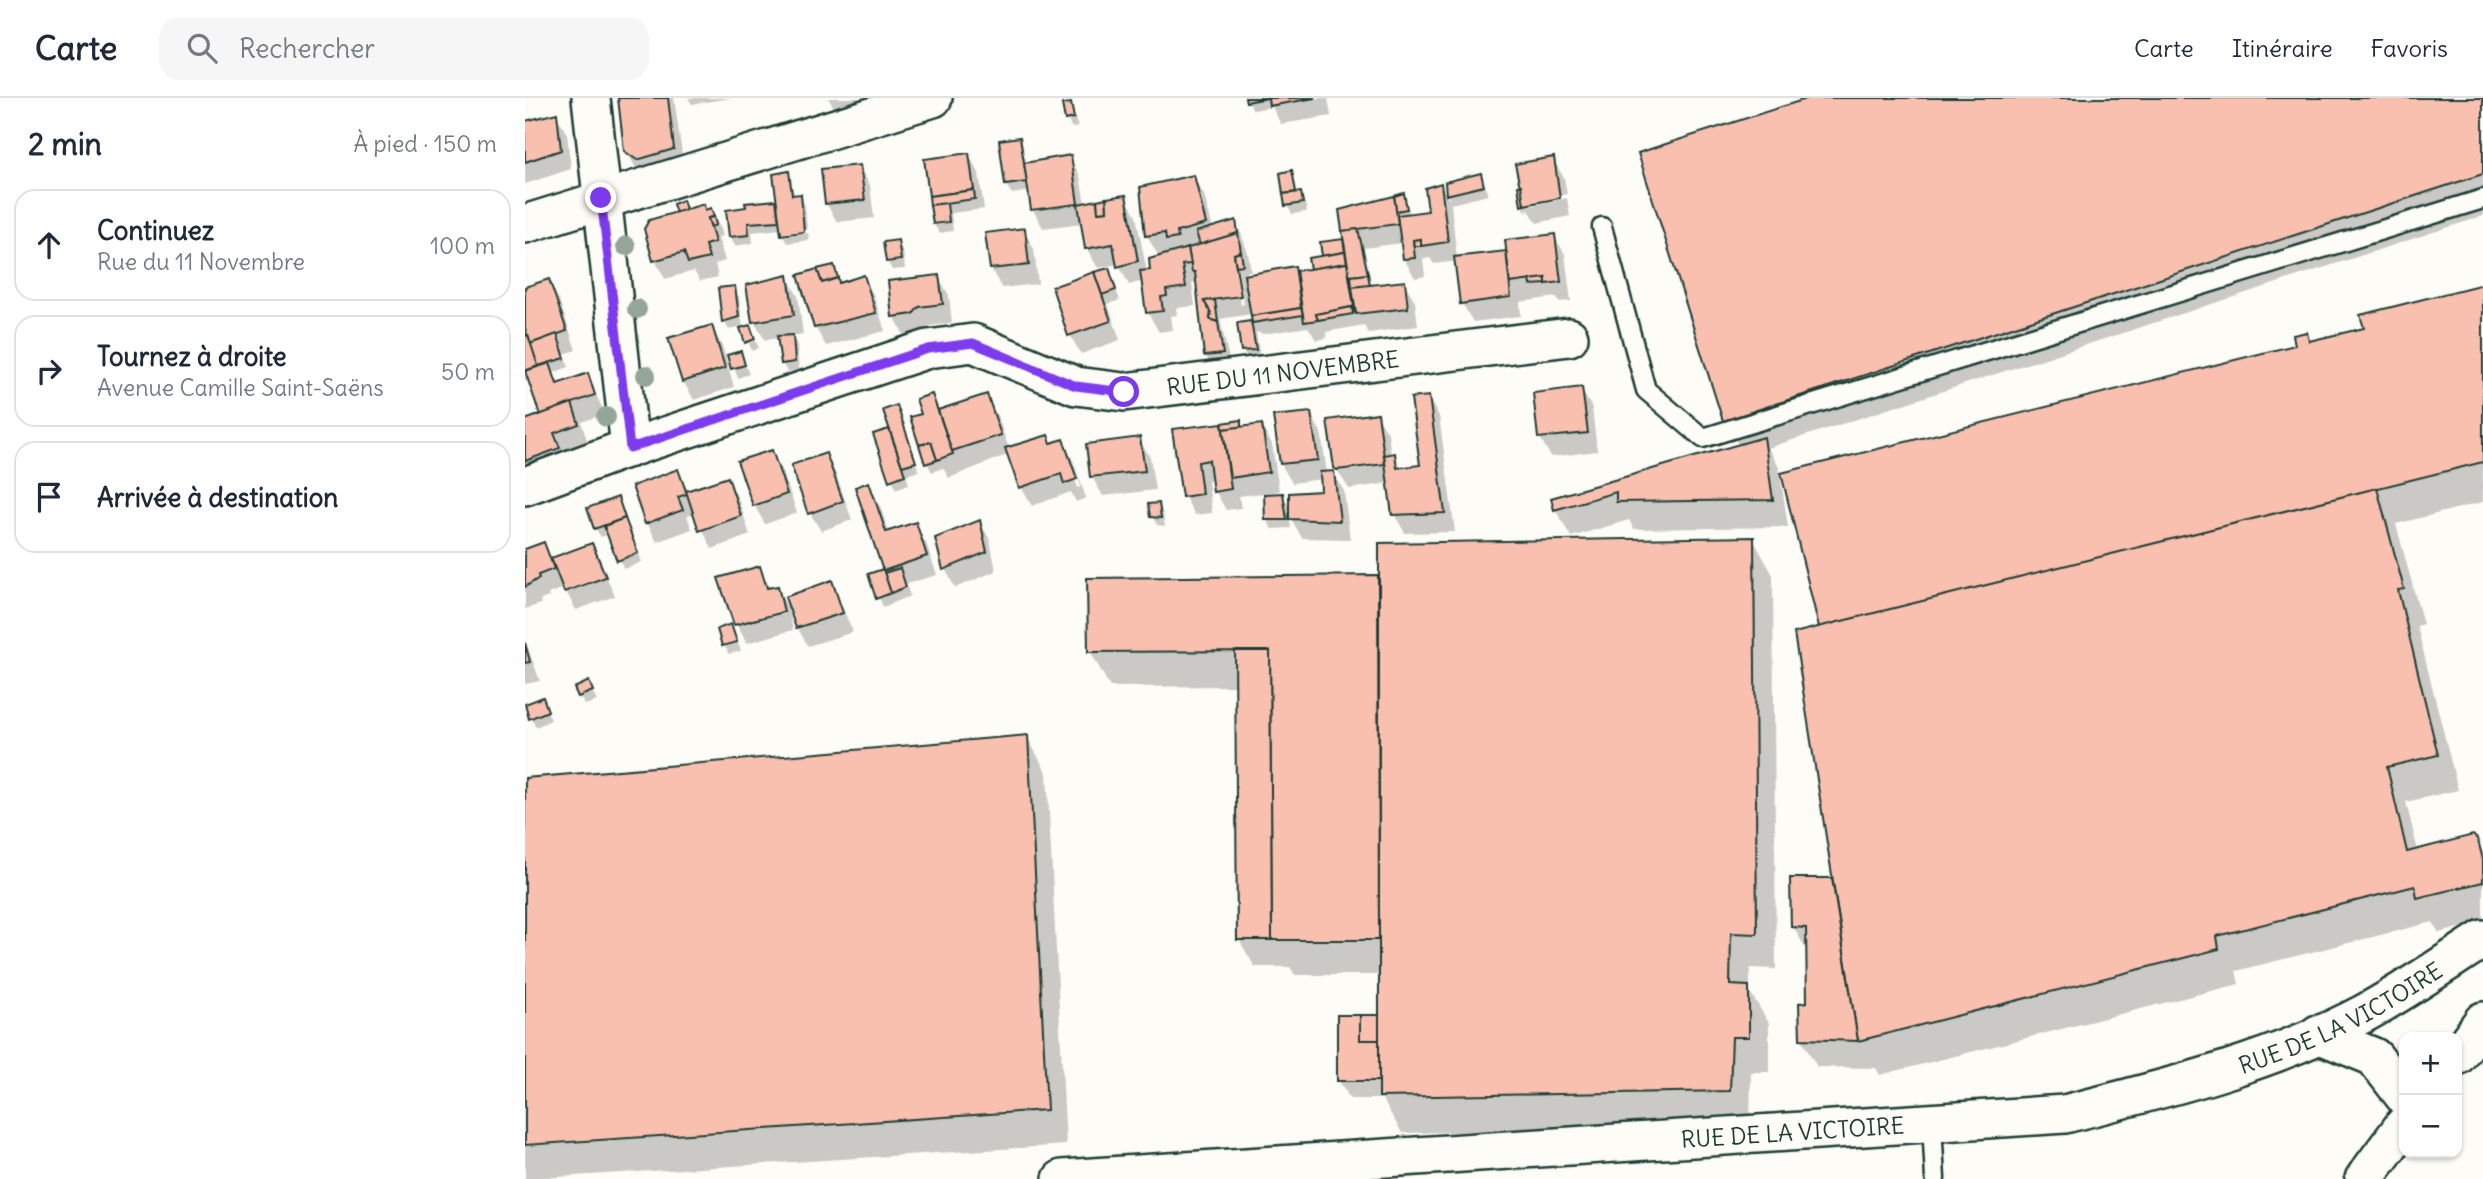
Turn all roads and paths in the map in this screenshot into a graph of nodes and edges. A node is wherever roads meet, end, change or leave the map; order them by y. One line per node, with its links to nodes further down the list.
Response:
1 (591, 98): 3 (street)
2 (933, 98): 3 (street)
3 (601, 198): 5 (street); 8 (street)
4 (2483, 199): 6 (lane)
5 (525, 224)
6 (1602, 227)
7 (1569, 337): 8 (street, RUE DU 11 NOVEMBRE)
8 (630, 448): 9 (street, RUE DU 11 NOVEMBRE)
9 (525, 486)
10 (2483, 939): 12 (street, RUE DE LA VICTOIRE)
11 (2483, 1021): 13 (street)
12 (2318, 1034): 14 (street); 15 (street, RUE DE LA VICTOIRE)
13 (2462, 1049)
14 (2403, 1095)
15 (1932, 1123): 17 (street, RUE DE LA VICTOIRE); 18 (lane)
16 (2399, 1132): 19 (street)
17 (1062, 1179)
18 (1935, 1179)
19 (2364, 1179)

